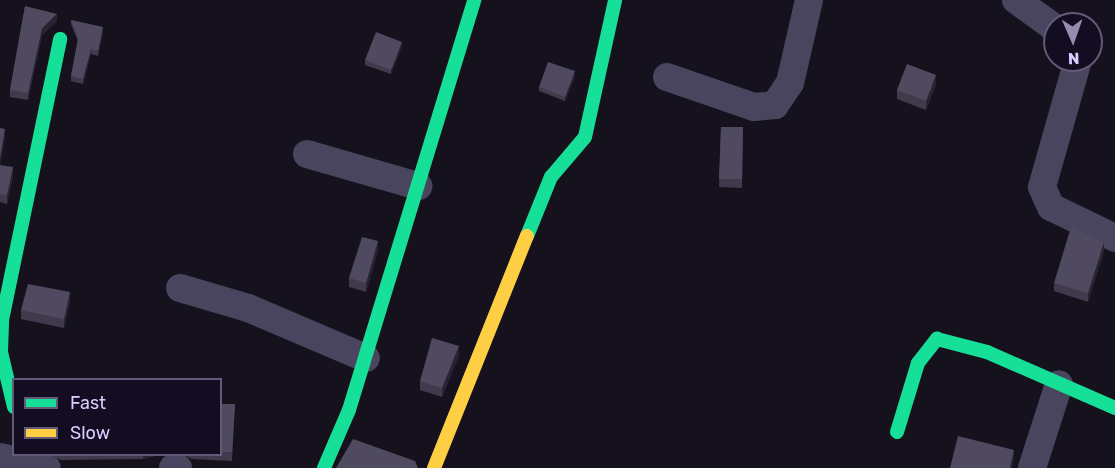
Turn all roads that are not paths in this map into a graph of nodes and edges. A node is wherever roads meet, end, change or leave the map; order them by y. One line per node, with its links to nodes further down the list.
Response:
1 (474, 0): 10 (street)
2 (615, 0): 21 (street)
3 (808, 0): 8 (street)
4 (1016, 0): 5 (street)
5 (1043, 19)
6 (60, 39): 15 (street)
7 (1075, 72): 11 (street)
8 (667, 77)
9 (307, 154): 10 (street)
10 (418, 186): 13 (street)
11 (1115, 238)
12 (180, 288): 13 (street)
13 (366, 358): 20 (street)
14 (1059, 384): 16 (street); 17 (street); 22 (street)
15 (12, 399)
16 (1115, 408)
17 (897, 432)
18 (173, 468): 19 (street)
19 (178, 468)
20 (324, 468)
21 (434, 468)
22 (1032, 468)

